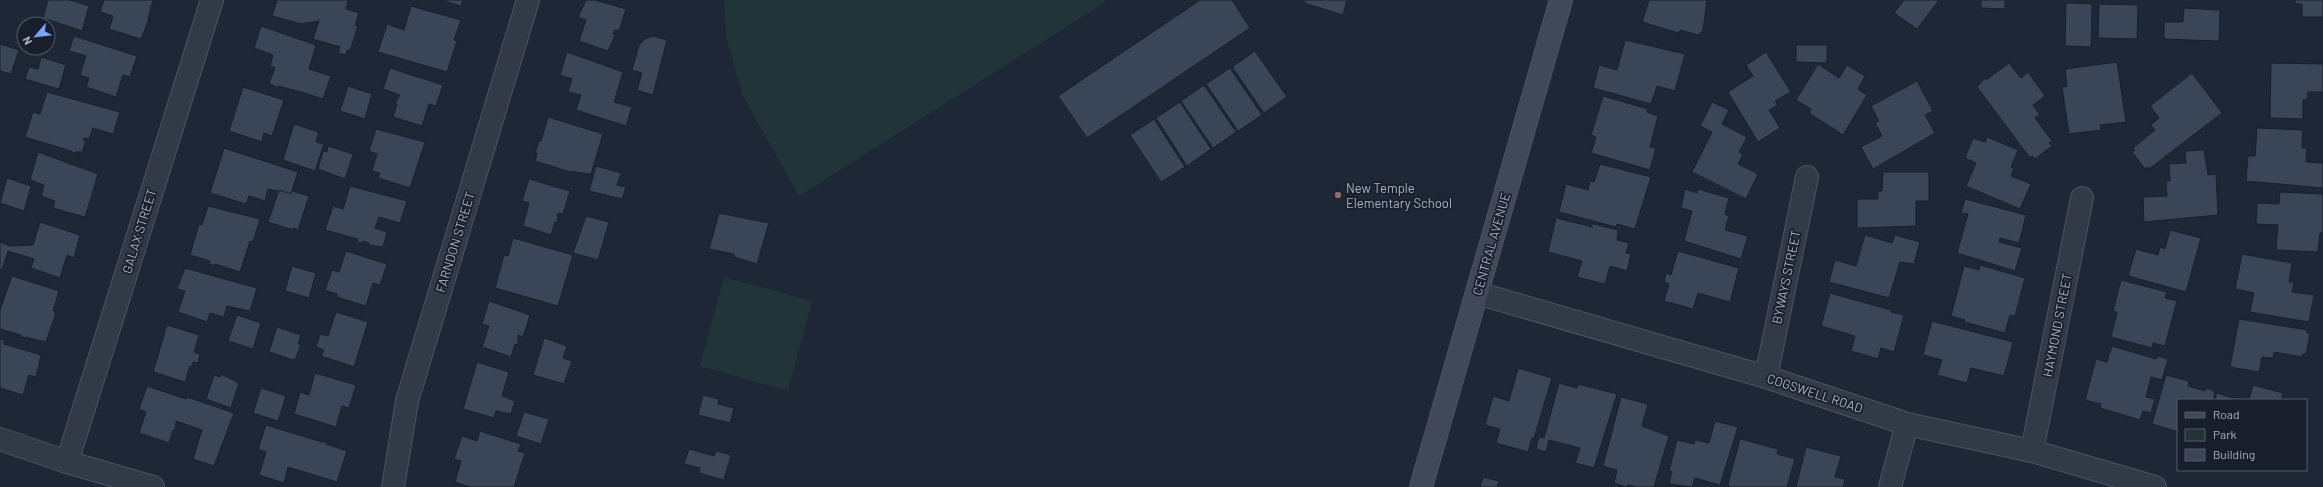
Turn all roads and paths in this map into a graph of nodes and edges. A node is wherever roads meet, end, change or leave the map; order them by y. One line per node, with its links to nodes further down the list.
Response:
1 (212, 0): 11 (street, GALAX STREET)
2 (528, 0): 13 (street, FARNDON STREET)
3 (1561, 0): 6 (street, CENTRAL AVENUE)
4 (1807, 177): 7 (street, BYWAYS STREET)
5 (2082, 198): 10 (street, HAYMOND STREET)
6 (1478, 293): 7 (street, COGSWELL ROAD); 14 (street, CENTRAL AVENUE)
7 (1766, 377): 8 (street, COGSWELL ROAD)
8 (1906, 424): 10 (street, COGSWELL ROAD); 15 (street)
9 (0, 439): 11 (street)
10 (2032, 451): 16 (street, COGSWELL ROAD)
11 (67, 462): 12 (street)
12 (153, 487)
13 (393, 487)
14 (1421, 487)
15 (1890, 487)
16 (2155, 487)

